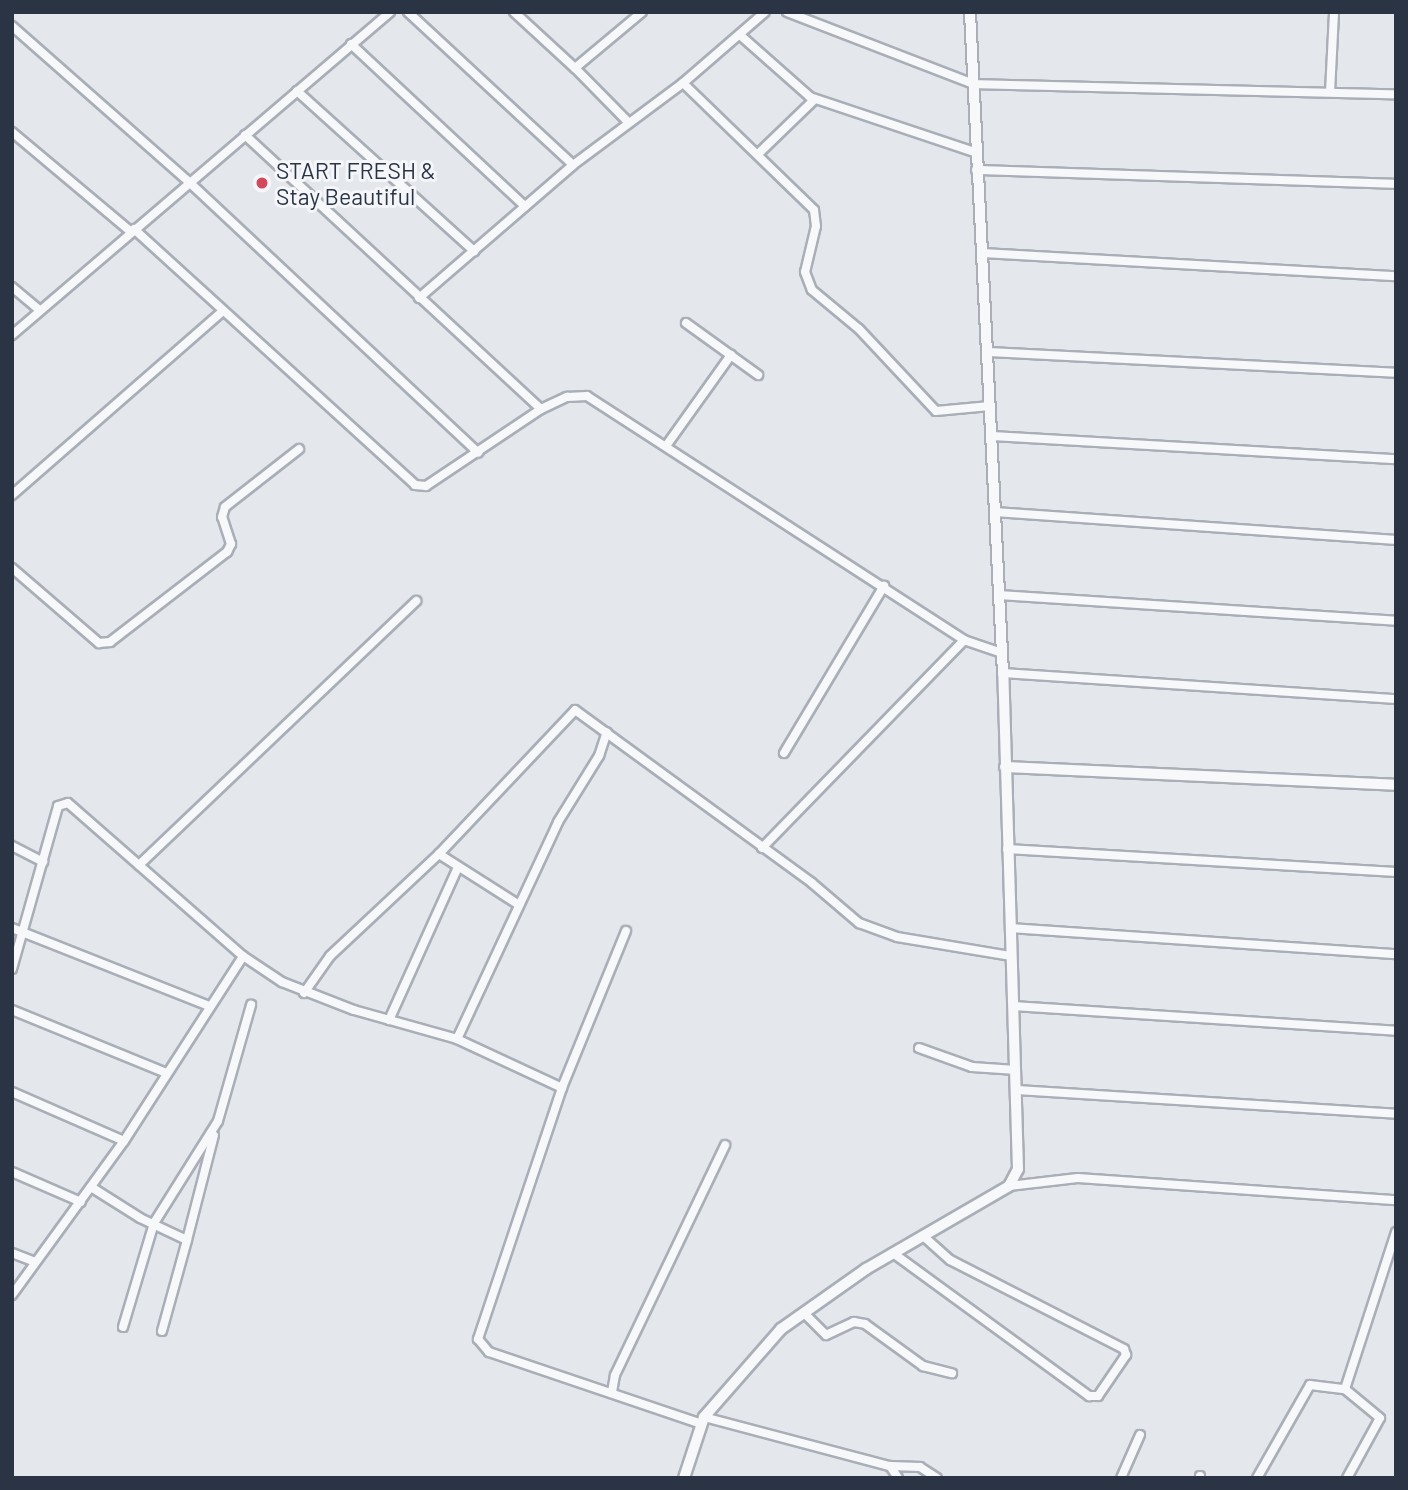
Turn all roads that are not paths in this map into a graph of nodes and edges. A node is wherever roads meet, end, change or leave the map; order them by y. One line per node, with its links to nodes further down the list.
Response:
1 (390, 12): 11 (street)
2 (408, 12): 24 (street)
3 (514, 12): 12 (street)
4 (642, 12): 12 (street)
5 (765, 12): 10 (street)
6 (787, 12): 14 (street)
7 (970, 12): 14 (street)
8 (1334, 12): 16 (street)
9 (12, 26): 26 (street)
10 (740, 35): 13 (street); 18 (street)
11 (351, 44): 15 (street); 28 (street)
12 (575, 68): 19 (street)
13 (683, 83): 19 (street); 23 (street)
14 (974, 84): 16 (street); 22 (street)
15 (297, 91): 21 (street); 30 (street)
16 (1330, 92): 17 (street)
17 (1396, 94)
18 (816, 99): 22 (street); 23 (street)
19 (629, 123): 24 (street)
20 (12, 132): 29 (street)
21 (245, 135): 26 (street); 34 (street)
22 (977, 153): 25 (street)
23 (758, 154): 43 (street)
24 (573, 165): 28 (street)
25 (976, 170): 27 (street); 31 (street)
26 (189, 183): 29 (street); 48 (street)
27 (1396, 184)
28 (525, 206): 30 (street)
29 (132, 230): 35 (street); 36 (street)
30 (474, 251): 34 (street)
31 (982, 253): 32 (street); 39 (street)
32 (1396, 276)
33 (12, 287): 35 (street)
34 (419, 298): 44 (street)
35 (39, 310): 38 (street)
36 (223, 311): 48 (street); 50 (street)
37 (686, 323): 40 (street)
38 (12, 335)
39 (988, 352): 41 (street); 43 (street)
40 (731, 355): 42 (street); 46 (street)
41 (1396, 373)
42 (758, 376)
43 (990, 406): 45 (street)
44 (541, 409): 46 (street); 48 (street)
45 (992, 436): 49 (street); 51 (street)
46 (666, 446): 54 (street)
47 (299, 449): 53 (street)
48 (478, 452)
49 (1396, 458)
50 (12, 495)
51 (995, 512): 52 (street); 55 (street)
52 (1396, 540)
53 (12, 568)
54 (884, 586): 58 (street); 63 (street)
55 (999, 595): 57 (street); 59 (street)
56 (416, 601): 71 (street)
57 (1396, 621)
58 (964, 640): 59 (street); 67 (street)
59 (1002, 653): 60 (street)
60 (1003, 673): 61 (street); 64 (street)
61 (1396, 699)
62 (607, 732): 67 (street); 69 (street); 74 (street)
63 (784, 753)
64 (1005, 767): 65 (street); 68 (street)
65 (1396, 785)
66 (12, 846): 70 (street)
67 (762, 848): 81 (street)
68 (1007, 849): 73 (street); 75 (street)
69 (439, 854): 72 (street); 83 (street)
70 (43, 862): 71 (street); 78 (street)
71 (139, 865): 80 (street)
72 (458, 867): 74 (street); 88 (street)
73 (1396, 872)
74 (519, 905): 90 (street)
75 (1010, 928): 79 (street); 81 (street)
76 (12, 929): 78 (street)
77 (626, 931): 94 (street)
78 (22, 933): 82 (street); 85 (street)
79 (1396, 954)
80 (243, 956): 83 (street); 85 (street)
81 (1011, 956): 86 (street)
82 (12, 969)
83 (304, 993): 88 (street)
84 (251, 1005): 98 (street)
85 (209, 1006): 93 (street)
86 (1013, 1006): 89 (street); 92 (street)
87 (12, 1010): 93 (street)
88 (389, 1020): 90 (street)
89 (1396, 1031)
90 (457, 1039): 94 (street)
91 (919, 1048): 92 (street)
92 (1016, 1070): 95 (street)
93 (166, 1073): 99 (street)
94 (562, 1088): 119 (street)
95 (1017, 1090): 97 (street); 102 (street)
96 (12, 1092): 99 (street)
97 (1396, 1114)
98 (218, 1121): 106 (street); 109 (street)
99 (124, 1141): 103 (street)
100 (725, 1145): 119 (street)
101 (12, 1172): 105 (street)
102 (1009, 1186): 104 (street); 108 (street)
103 (92, 1187): 105 (street); 106 (street)
104 (1396, 1200)
105 (81, 1202): 112 (street)
106 (154, 1223): 109 (street); 115 (street)
107 (1396, 1232): 118 (street)
108 (923, 1236): 111 (street); 111 (street)
109 (187, 1240): 116 (street)
110 (12, 1253): 112 (street)
111 (894, 1253): 114 (street)
112 (35, 1262): 113 (street)
113 (12, 1295)
114 (804, 1313): 117 (street); 120 (street)
115 (123, 1326)
116 (162, 1331)
117 (952, 1373)
118 (1345, 1389): 127 (street); 128 (street)
119 (612, 1392): 120 (street)
120 (703, 1420): 122 (street); 123 (street)
121 (1140, 1435): 126 (street)
122 (890, 1466): 124 (street); 125 (street)
123 (684, 1478)
124 (898, 1478)
125 (937, 1478)
126 (1121, 1478)
127 (1257, 1478)
128 (1347, 1478)

